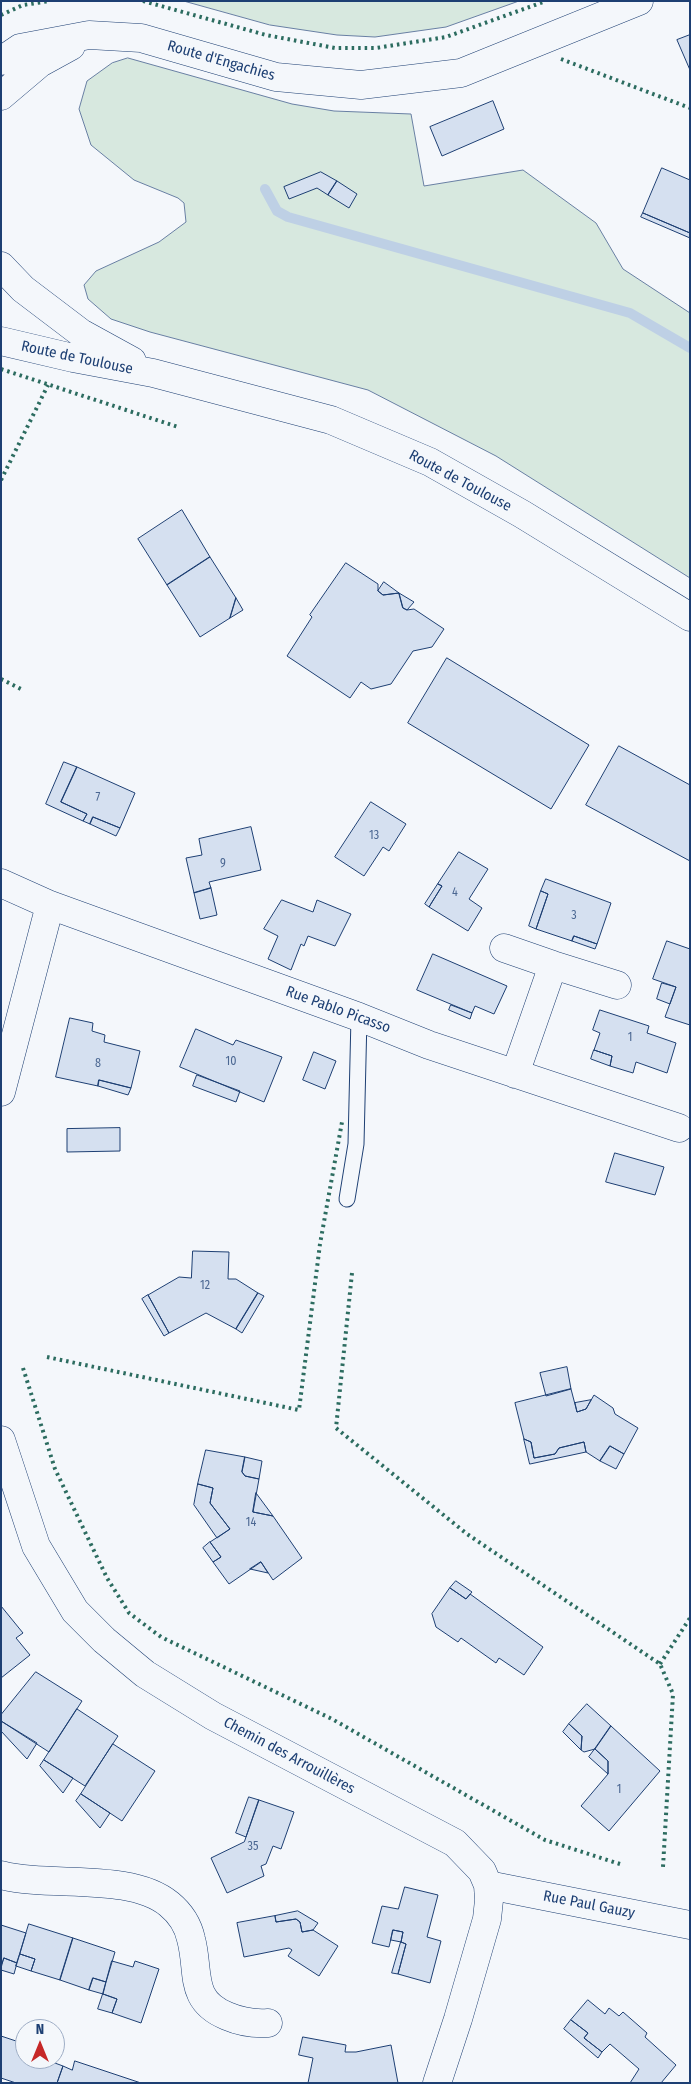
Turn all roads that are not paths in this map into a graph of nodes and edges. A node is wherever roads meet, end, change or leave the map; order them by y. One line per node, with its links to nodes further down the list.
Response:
1 (639, 1): 2 (street, Route d'Engachies)
2 (89, 35): 3 (street, Route d'Engachies); 4 (street)
3 (1, 61)
4 (1, 96)
5 (1, 266): 7 (street, Route de Toulouse)
6 (1, 341): 7 (street, Route de Toulouse)
7 (153, 373): 8 (street, Route de Toulouse)
8 (690, 617)
9 (1, 883): 10 (street, Rue Pablo Picasso)
10 (50, 905): 14 (street, Rue Pablo Picasso); 16 (street)
11 (504, 948): 12 (street)
12 (553, 965): 13 (street); 15 (street)
13 (617, 985)
14 (359, 1017): 15 (street, Rue Pablo Picasso); 18 (lane)
15 (515, 1074): 17 (street, Rue Pablo Picasso)
16 (1, 1092)
17 (684, 1128)
18 (347, 1199)
19 (1, 1440): 21 (street, Chemin des Arrouillères)
20 (1, 1875): 23 (street)
21 (488, 1885): 22 (street, Rue Paul Gauzy); 24 (street)
22 (690, 1925)
23 (268, 2023)
24 (437, 2083)

